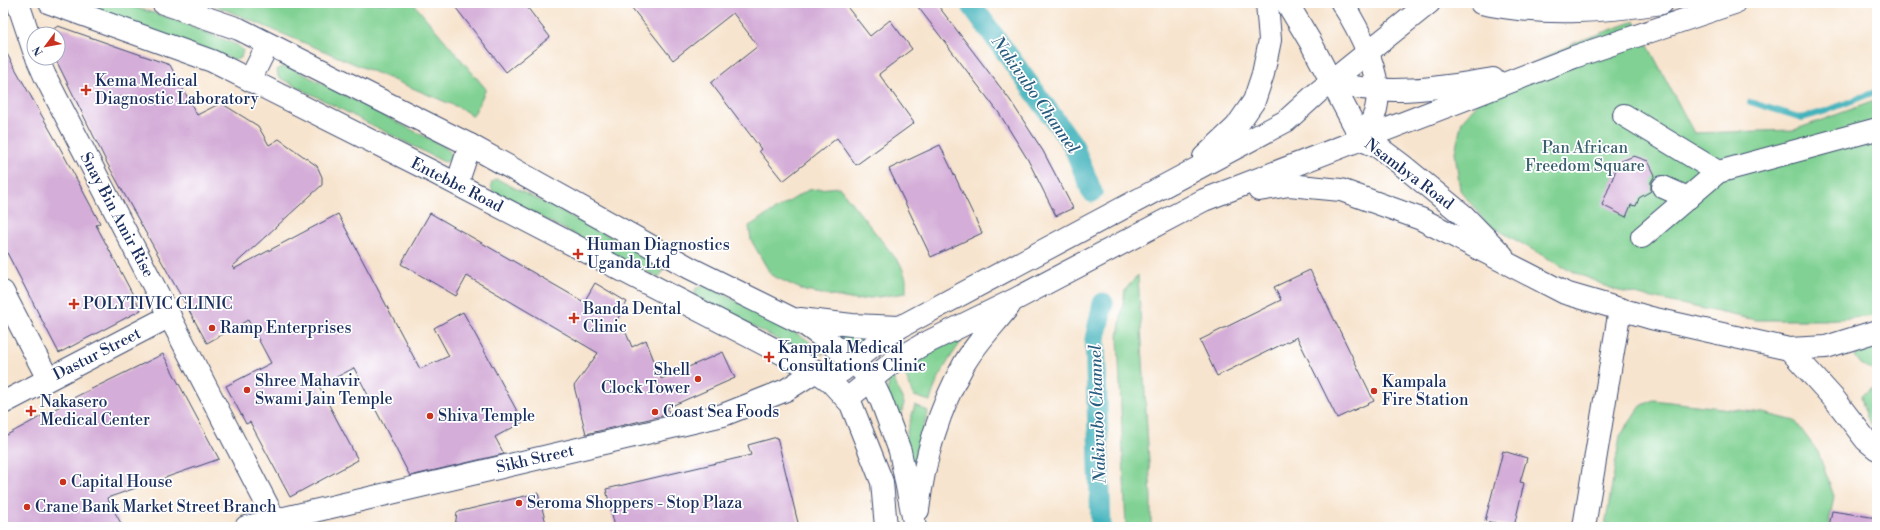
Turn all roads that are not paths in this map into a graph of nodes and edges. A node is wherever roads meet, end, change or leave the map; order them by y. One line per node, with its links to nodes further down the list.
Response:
1 (18, 3): 11 (main road)
2 (50, 3): 16 (main road, Entebbe Road)
3 (163, 3): 12 (main road)
4 (1267, 3): 24 (main road)
5 (1287, 3): 17 (main road, Nsambya Road)
6 (1342, 3): 13 (main road)
7 (1429, 3): 13 (main road)
8 (1481, 3): 9 (main road)
9 (1662, 3)
10 (1734, 3): 15 (main road)
11 (26, 27)
12 (268, 44): 16 (main road); 22 (main road)
13 (1367, 54): 17 (main road); 18 (main road)
14 (41, 66): 34 (main road, Snay Bin Amir Rise)
15 (1536, 72): 18 (main road); 21 (main road)
16 (250, 80): 25 (main road, Entebbe Road)
17 (1332, 82): 18 (main road); 21 (main road, Nsambya Road); 24 (main road)
18 (1376, 90): 21 (main road)
19 (1624, 115): 23 (main road)
20 (1877, 129): 23 (main road)
21 (1362, 140): 28 (main road); 30 (main road, Nsambya Road)
22 (470, 145): 25 (main road); 35 (main road)
23 (1718, 172): 27 (main road)
24 (1176, 181): 36 (main road, Sikh Street)
25 (457, 184): 40 (main road, Entebbe Road)
26 (1663, 187): 27 (main road)
27 (1688, 198): 29 (main road)
28 (1204, 200): 30 (main road); 32 (main road)
29 (1642, 237)
30 (1516, 269): 33 (main road)
31 (3, 292): 41 (main road)
32 (1014, 300): 42 (main road); 49 (main road)
33 (1620, 309): 38 (main road); 50 (main road)
34 (170, 316): 41 (main road, Dastur Street); 46 (main road, Snay Bin Amir Rise)
35 (788, 316): 36 (main road); 39 (main road)
36 (900, 327): 39 (main road, Sikh Street)
37 (1877, 331): 38 (main road)
38 (1789, 349): 45 (main road)
39 (853, 362): 40 (main road, Sikh Street); 42 (main road)
40 (823, 376): 43 (main road, Entebbe Road); 46 (main road, Sikh Street)
41 (48, 379): 44 (main road, Dastur Street)
42 (871, 379): 43 (main road); 49 (main road)
43 (847, 399): 48 (main road, Entebbe Road)
44 (3, 403)
45 (1877, 450)
46 (275, 520): 47 (main road, Sikh Street)
47 (246, 527)
48 (886, 527)
49 (916, 527)
50 (1584, 527)

